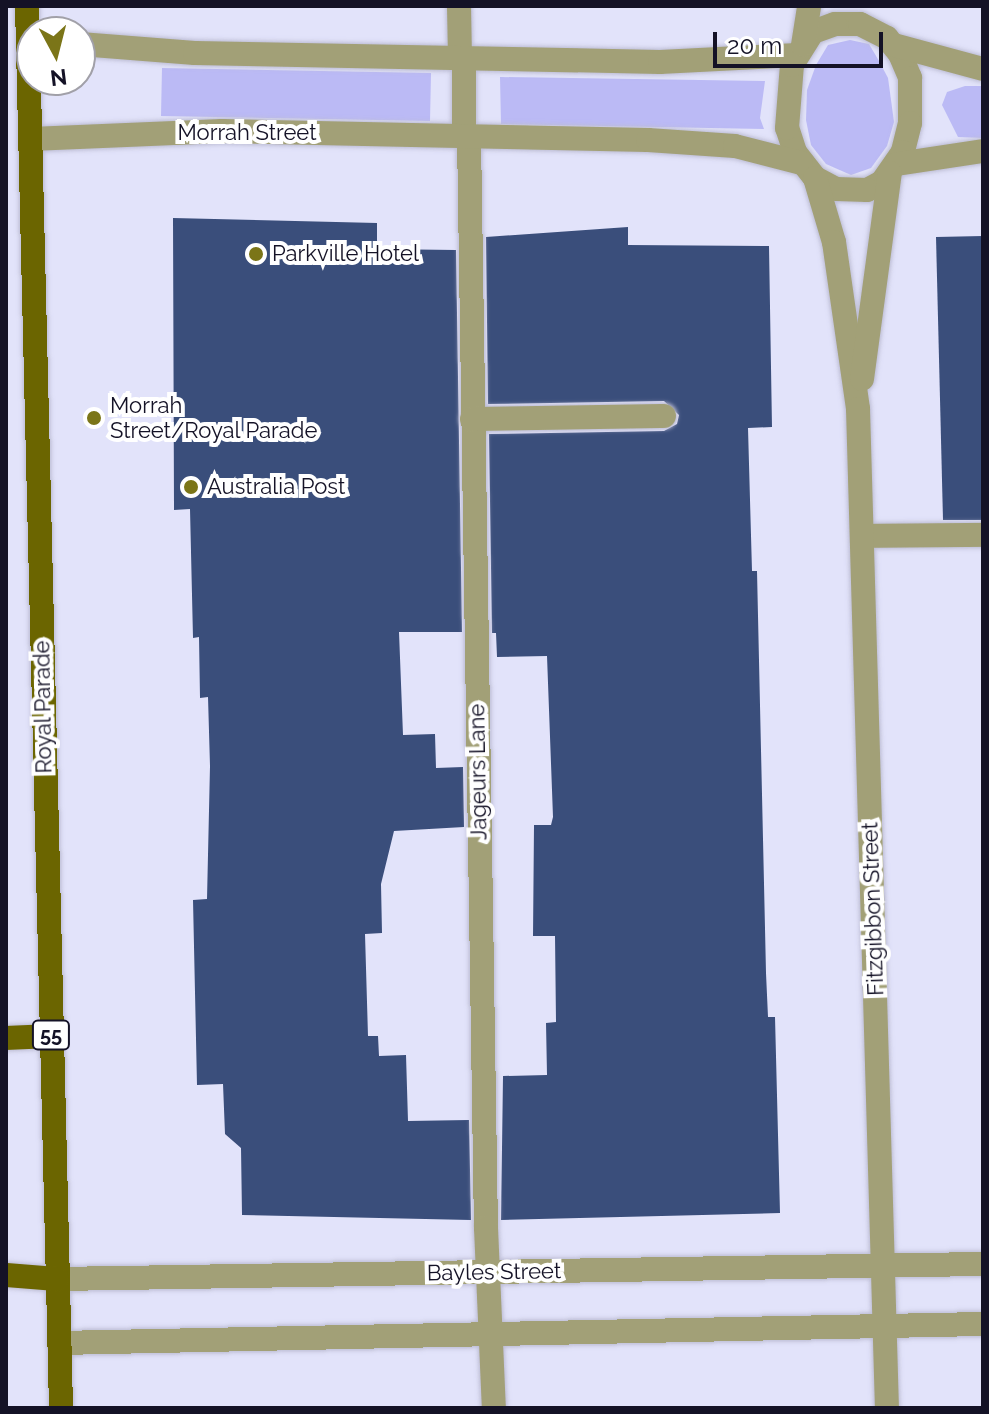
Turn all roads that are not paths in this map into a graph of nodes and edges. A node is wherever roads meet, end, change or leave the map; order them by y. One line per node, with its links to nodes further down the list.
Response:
1 (459, 6): 7 (street)
2 (809, 6): 6 (street)
3 (869, 6): 4 (street)
4 (887, 39): 6 (street); 8 (street); 13 (street)
5 (96, 45): 7 (street)
6 (800, 50): 7 (street); 14 (street)
7 (462, 58): 10 (street)
8 (983, 69)
9 (31, 96): 11 (main road, Royal Parade / 55)
10 (466, 136): 11 (street, Morrah Street); 14 (street, Morrah Street); 17 (street, Jageurs Lane)
11 (31, 139): 20 (main road, Royal Parade / 55)
12 (983, 151): 13 (street)
13 (894, 168): 14 (street); 15 (street, Fitzgibbon Street)
14 (808, 171): 15 (street, Fitzgibbon Street)
15 (858, 409): 19 (street, Fitzgibbon Street)
16 (664, 416): 17 (street)
17 (472, 419): 24 (street, Jageurs Lane)
18 (983, 535): 19 (street)
19 (862, 536): 23 (street, Fitzgibbon Street)
20 (51, 1036): 21 (main road); 26 (main road, Royal Parade / 55)
21 (6, 1038)
22 (983, 1264): 23 (street, Bayles Street)
23 (883, 1266): 24 (street, Bayles Street); 28 (street, Fitzgibbon Street)
24 (489, 1273): 26 (street, Bayles Street); 29 (street, Jageurs Lane)
25 (6, 1275): 26 (main road, Bayles Street)
26 (57, 1279): 30 (main road, Royal Parade / 55)
27 (983, 1324): 28 (street)
28 (885, 1326): 29 (street); 33 (street, Fitzgibbon Street)
29 (491, 1335): 30 (street); 32 (street, Jageurs Lane)
30 (59, 1343): 31 (main road, Royal Parade / 55)
31 (61, 1408)
32 (494, 1408)
33 (887, 1408)

